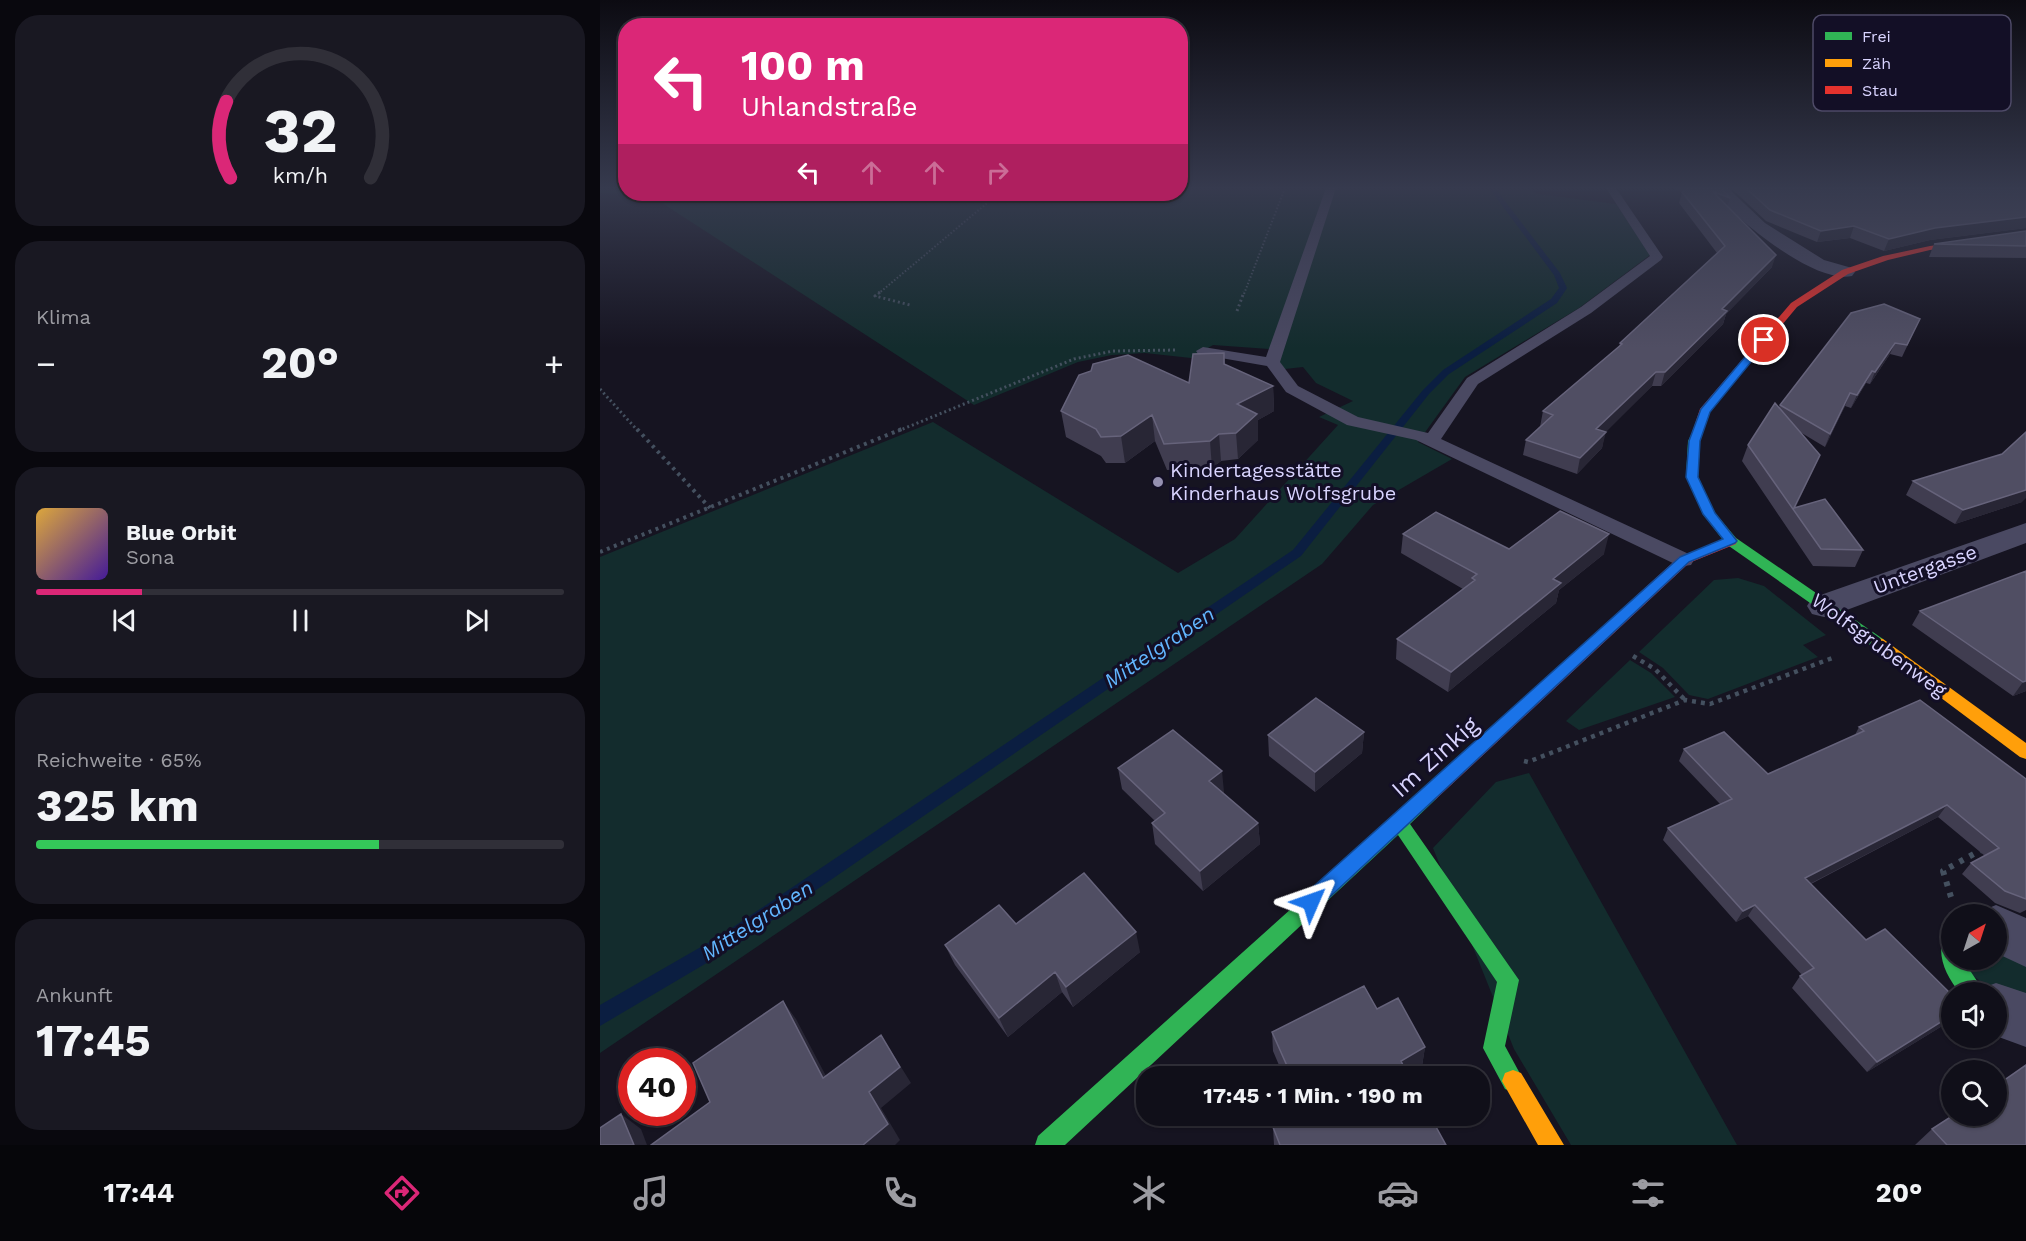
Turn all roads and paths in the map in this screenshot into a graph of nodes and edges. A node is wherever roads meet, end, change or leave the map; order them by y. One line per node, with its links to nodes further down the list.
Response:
1 (941, 241): 8 (path)
2 (1264, 241): 9 (path)
3 (1313, 241): 11 (lane)
4 (1647, 241): 13 (lane)
5 (1782, 241): 7 (street)
6 (1978, 241): 7 (street, Wolfsgrubenweg)
7 (1845, 272): 16 (street, Wolfsgrubenweg)
8 (910, 305)
9 (1237, 312)
10 (1203, 351): 11 (lane); 14 (path)
11 (1272, 362): 13 (lane)
12 (600, 389): 14 (path)
13 (1426, 438): 18 (lane)
14 (710, 508): 17 (path)
15 (2026, 532): 19 (street, Untergasse)
16 (1731, 541): 18 (street, Im Zinkig); 19 (street, Wolfsgrubenweg)
17 (600, 552)
18 (1684, 560): 20 (street, Im Zinkig)
19 (1824, 606): 21 (street, Wolfsgrubenweg)
20 (1601, 636): 22 (path); 23 (street, Im Zinkig)
21 (1876, 642): 22 (path); 24 (street, Wolfsgrubenweg)
22 (1685, 700): 23 (path)
23 (1481, 747): 25 (street, Im Zinkig)
24 (2026, 752)
25 (1398, 821): 32 (street, Im Zinkig); 33 (street)
26 (1985, 847): 27 (path)
27 (1953, 904)
28 (2007, 934): 29 (street)
29 (2026, 943)
30 (2007, 1014): 31 (street)
31 (2026, 1020)
32 (1047, 1145)
33 (1552, 1145)

